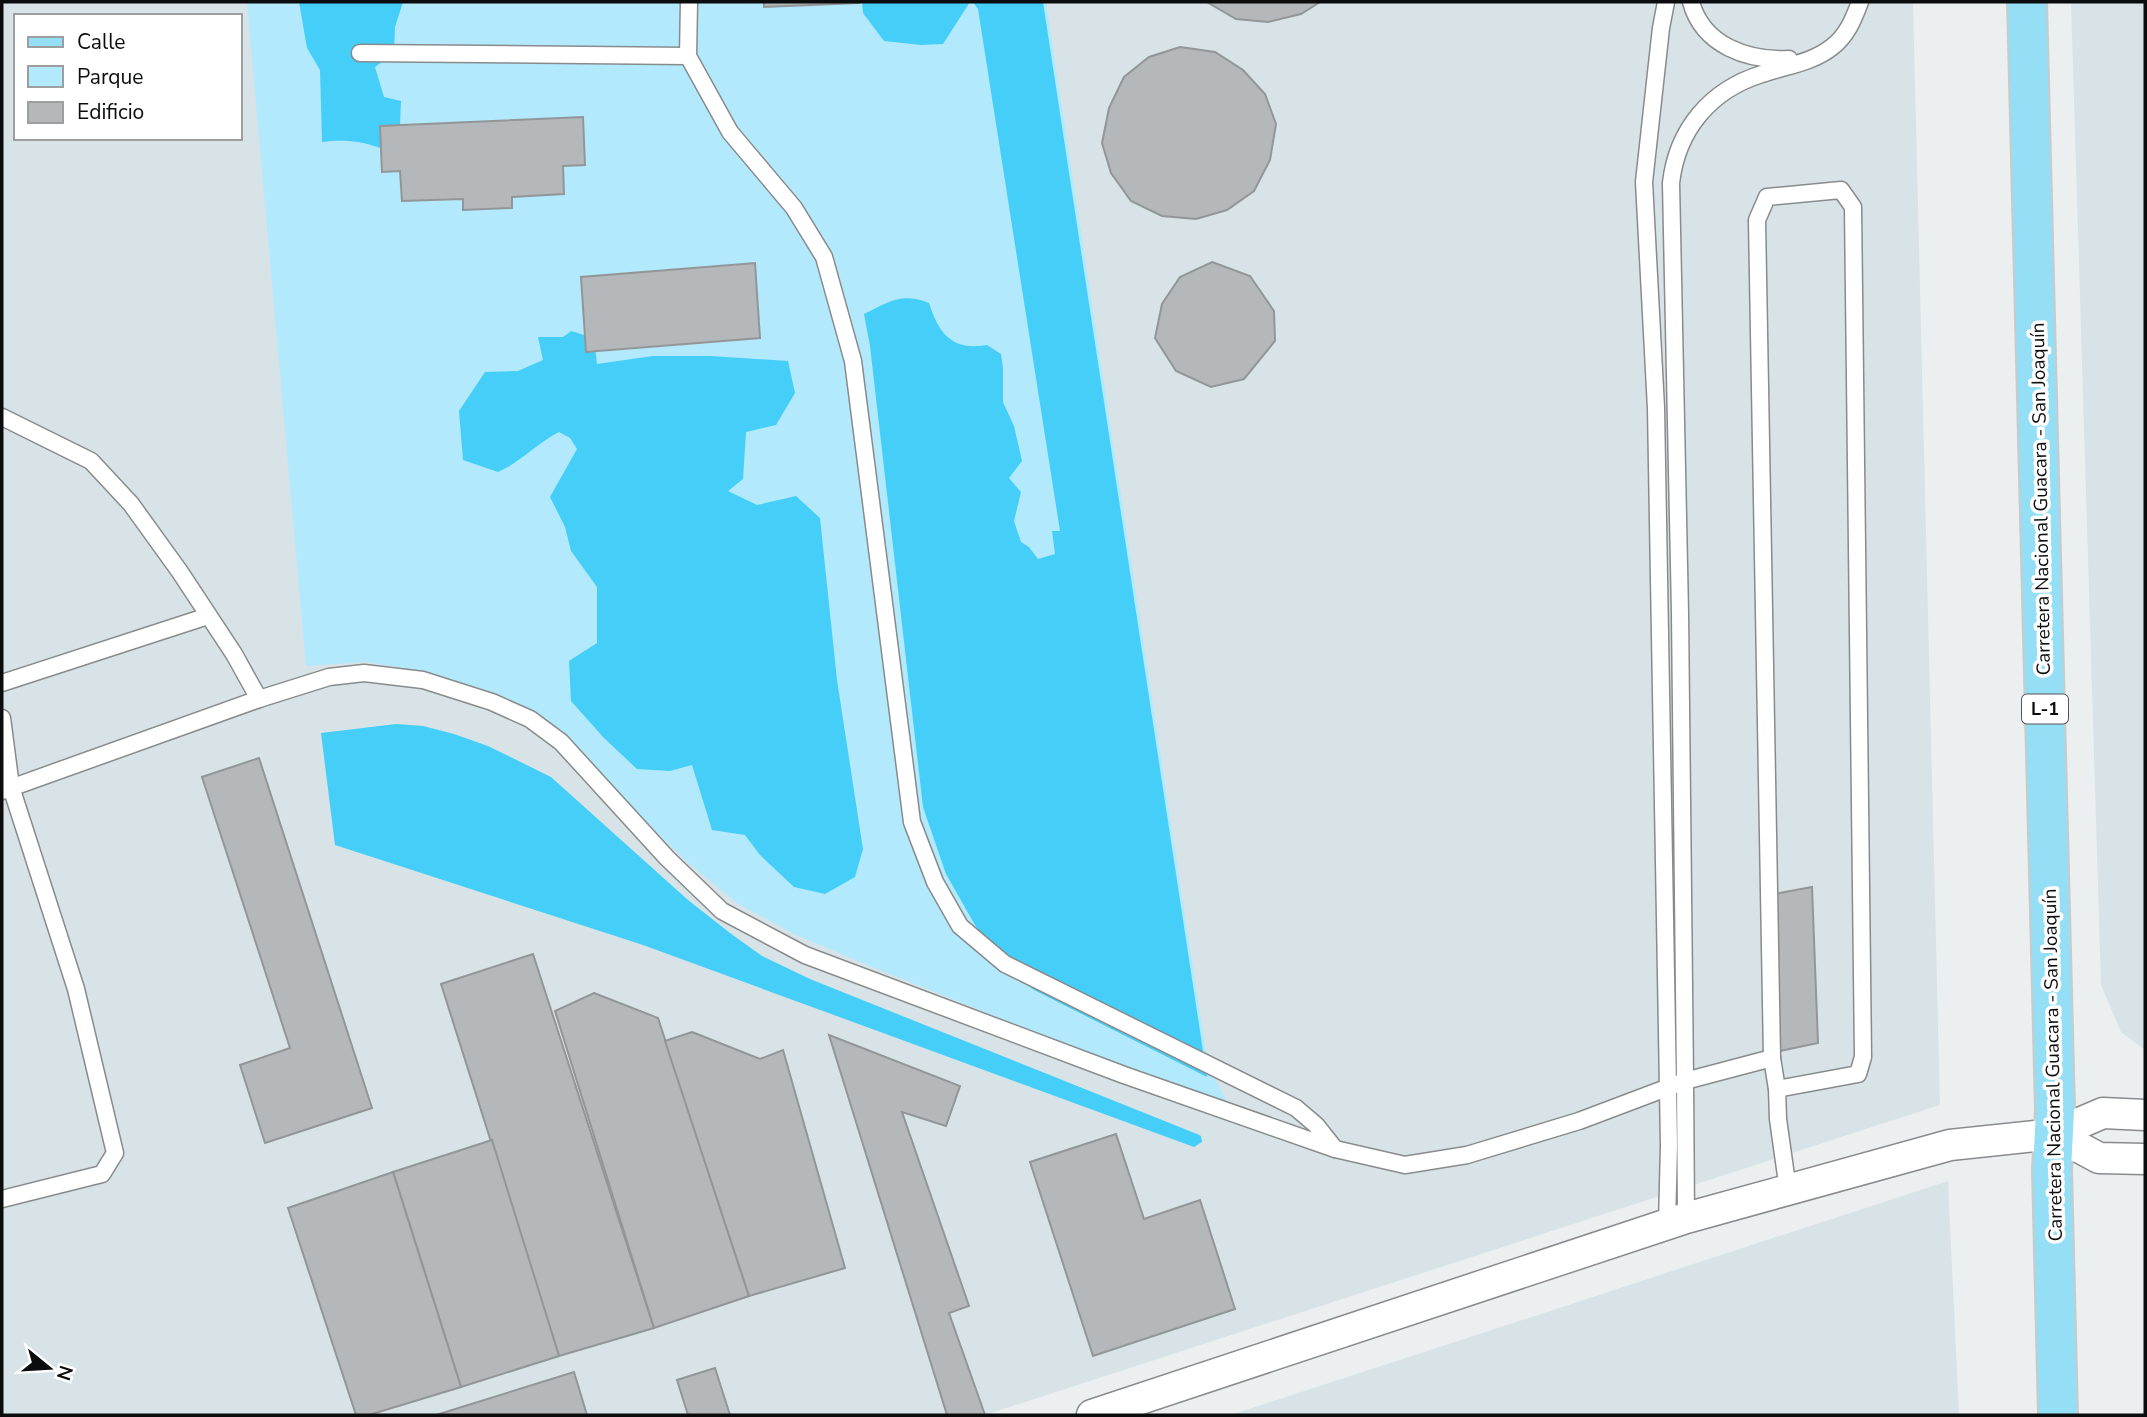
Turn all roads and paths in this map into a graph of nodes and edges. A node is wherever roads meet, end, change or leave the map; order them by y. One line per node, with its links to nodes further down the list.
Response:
1 (689, 2): 8 (lane)
2 (1666, 2): 17 (lane)
3 (1691, 2): 6 (lane)
4 (1860, 2): 6 (lane)
5 (2027, 2): 20 (main road, Carretera Nacional Guacara - San Joaquín / L-1)
6 (1843, 36): 16 (lane)
7 (360, 53): 8 (lane)
8 (688, 56): 21 (lane)
9 (2, 417): 10 (lane)
10 (208, 616): 11 (lane); 12 (lane)
11 (2, 682)
12 (259, 699): 14 (lane); 21 (lane)
13 (2, 718): 14 (lane)
14 (6, 789): 24 (lane)
15 (1772, 1058): 16 (lane); 18 (lane); 18 (lane)
16 (1685, 1081): 17 (lane); 25 (lane)
17 (1667, 1088): 21 (lane); 25 (lane)
18 (1776, 1089): 23 (lane)
19 (2145, 1115): 20 (street)
20 (2054, 1134): 22 (street); 23 (street); 27 (main road, Carretera Nacional Guacara - San Joaquín / L-1)
21 (1335, 1150)
22 (2145, 1159)
23 (1788, 1190): 25 (street)
24 (2, 1199)
25 (1677, 1221): 26 (street)
26 (1092, 1415)
27 (2058, 1415)

